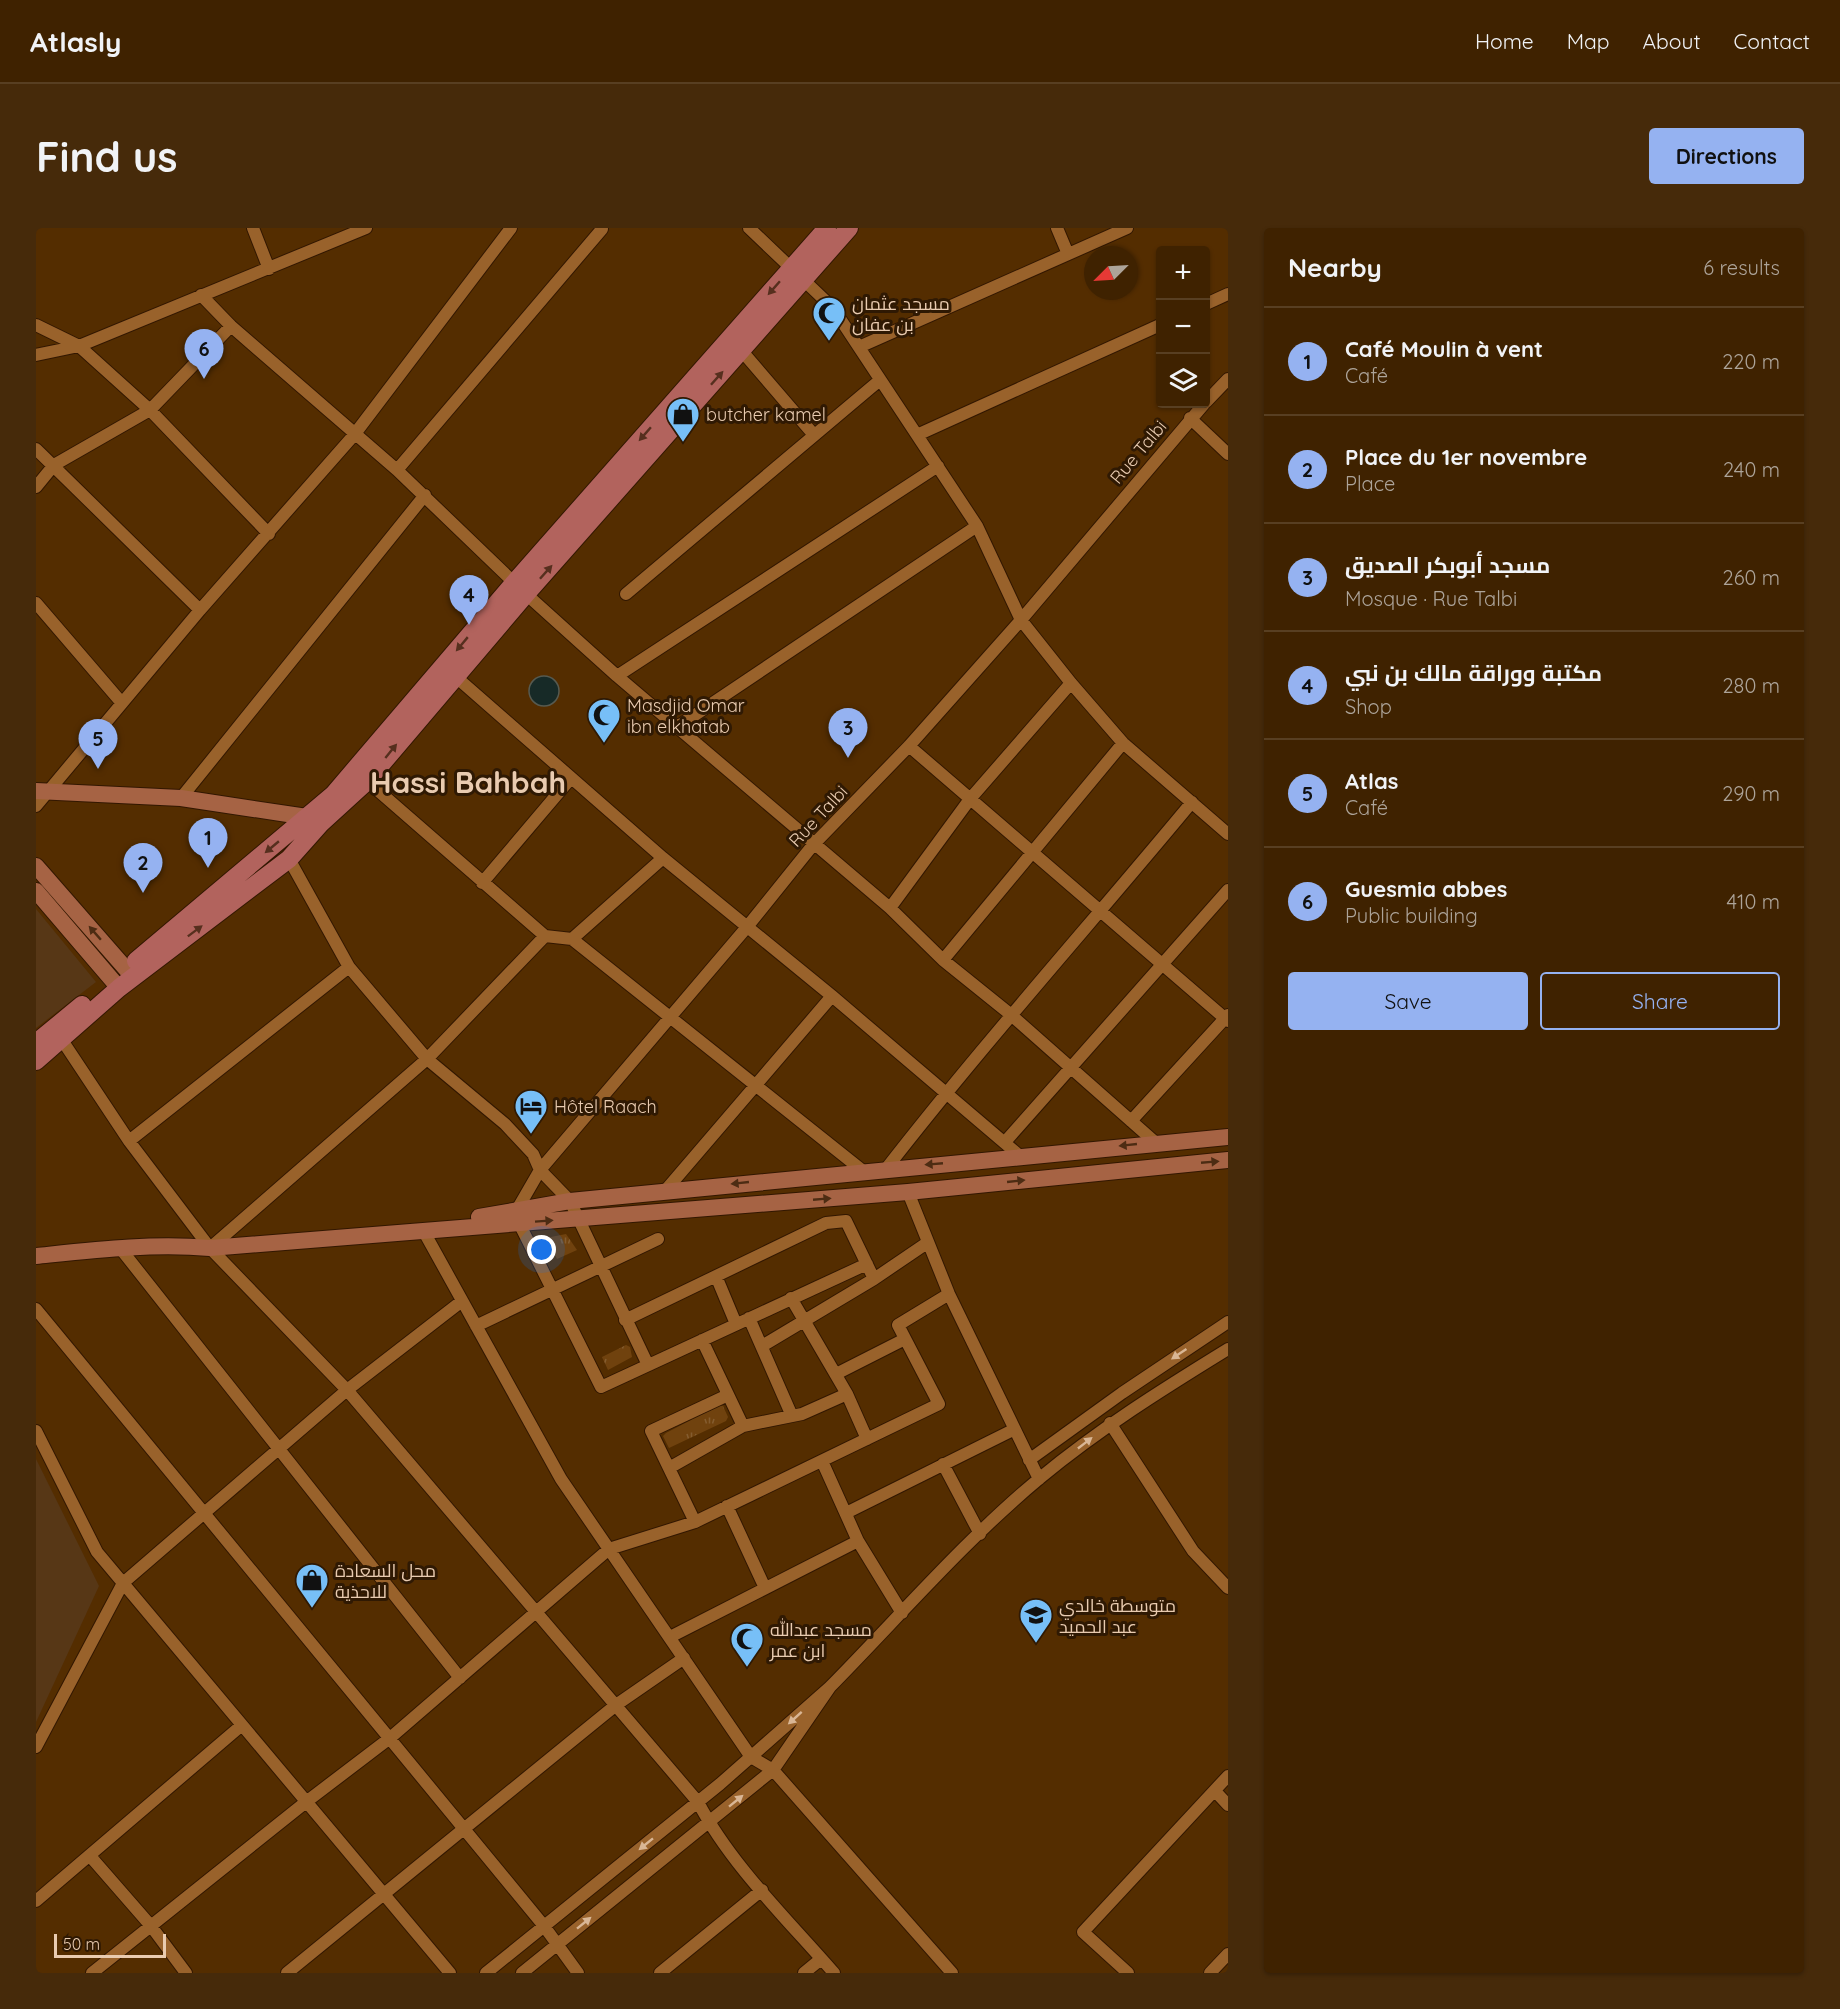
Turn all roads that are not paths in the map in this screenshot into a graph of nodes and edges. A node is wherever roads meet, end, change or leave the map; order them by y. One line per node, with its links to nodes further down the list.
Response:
1 (253, 228): 11 (street)
2 (366, 228): 11 (street)
3 (511, 228): 29 (street)
4 (749, 228): 12 (street)
5 (827, 228): 12 (main road)
6 (849, 228): 12 (main road)
7 (1057, 228): 10 (street)
8 (1127, 228): 10 (street)
9 (602, 229): 36 (street)
10 (1068, 254): 20 (street)
11 (269, 269): 14 (street)
12 (799, 273): 20 (street); 21 (main road); 41 (main road, one-way to 41)
13 (1228, 294): 15 (street)
14 (201, 295): 17 (street); 19 (street)
15 (1210, 302)
16 (36, 325): 19 (street)
17 (231, 326): 27 (street); 29 (street)
18 (1156, 327): 31 (street)
19 (79, 346): 22 (street); 27 (street)
20 (859, 347): 24 (street)
21 (741, 350): 30 (street); 41 (main road, one-way to 21)
22 (36, 355)
23 (1228, 379): 25 (street, Rue Talbi)
24 (880, 380): 30 (street); 31 (street)
25 (1210, 398)
26 (1200, 408): 28 (street, Rue Talbi)
27 (150, 411): 34 (street); 40 (street)
28 (1190, 418): 33 (street); 45 (street, Rue Talbi)
29 (354, 435): 36 (street); 40 (street)
30 (814, 435): 42 (street)
31 (917, 435): 35 (street)
32 (36, 449): 34 (street)
33 (1228, 454)
34 (54, 465): 37 (street); 44 (street)
35 (938, 466): 39 (street); 47 (street)
36 (398, 470): 38 (street)
37 (36, 487)
38 (425, 495): 41 (street); 56 (street)
39 (978, 526): 45 (street); 50 (street)
40 (269, 534): 44 (street)
41 (520, 588): 46 (main road); 47 (street); 59 (main road, one-way to 59)
42 (626, 594)
43 (36, 603): 49 (street)
44 (200, 610): 49 (street)
45 (1022, 620): 48 (street); 52 (street, Rue Talbi)
46 (456, 676): 53 (street); 54 (main road, one-way to 46)
47 (617, 676): 50 (street)
48 (1071, 683): 51 (street); 57 (street)
49 (121, 702): 55 (street)
50 (677, 727): 61 (street)
51 (1123, 743): 58 (street); 62 (street)
52 (909, 746): 57 (street); 61 (street, Rue Talbi)
53 (572, 778): 63 (street); 66 (street)
54 (367, 781): 64 (main road); 66 (street)
55 (39, 797): 56 (street)
56 (181, 798): 59 (street)
57 (970, 799): 62 (street); 69 (street)
58 (1192, 802): 60 (street); 70 (street)
59 (307, 817): 77 (main road, one-way to 77)
60 (1228, 834)
61 (813, 845): 69 (street); 71 (street, Rue Talbi)
62 (1033, 853): 70 (street); 74 (street)
63 (663, 858): 71 (street); 73 (street)
64 (290, 859): 76 (street); 77 (main road, one-way to 64)
65 (36, 866): 77 (street, one-way to 65)
66 (482, 883): 72 (street)
67 (1228, 890): 75 (street)
68 (36, 891): 77 (street)
69 (890, 908): 74 (street)
70 (1102, 911): 75 (street); 79 (street)
71 (747, 927): 78 (street); 80 (street, Rue Talbi)
72 (545, 936): 73 (street); 84 (street)
73 (572, 939): 80 (street)
74 (943, 960): 79 (street)
75 (1162, 963): 81 (street); 86 (street)
76 (349, 967): 84 (street); 91 (street)
77 (122, 979): 82 (main road)
78 (832, 996): 87 (street); 88 (street)
79 (1011, 1014): 86 (street); 88 (street)
80 (669, 1018): 87 (street); 97 (street, Rue Talbi)
81 (1227, 1018): 89 (street)
82 (57, 1034): 83 (main road); 85 (main road); 91 (street)
83 (36, 1044)
84 (427, 1059): 97 (street); 108 (street)
85 (36, 1061)
86 (1071, 1067): 89 (street); 92 (street)
87 (755, 1086): 98 (street); 99 (street)
88 (946, 1093): 92 (street); 96 (street)
89 (1131, 1121): 93 (street)
90 (1228, 1137): 93 (street)
91 (129, 1141): 108 (street)
92 (1005, 1142): 94 (street)
93 (1156, 1143): 94 (street, one-way to 94)
94 (1020, 1156): 96 (street, one-way to 96)
95 (1228, 1160): 100 (street, one-way to 95)
96 (886, 1169): 98 (street)
97 (540, 1170): 101 (street); 102 (street, Rue Talbi)
98 (863, 1171): 99 (street, one-way to 99)
99 (665, 1191): 101 (street)
100 (908, 1192): 103 (street, one-way to 100); 106 (street)
101 (570, 1201): 102 (street); 103 (street)
102 (519, 1215): 103 (street, one-way to 103); 104 (street); 114 (street)
103 (576, 1218): 111 (street)
104 (423, 1230): 108 (street); 117 (street)
105 (658, 1239): 111 (street)
106 (927, 1243): 113 (street); 115 (street)
107 (120, 1248): 108 (street); 109 (street); 140 (street)
108 (210, 1248): 131 (street)
109 (36, 1256)
110 (867, 1264): 112 (street); 113 (street); 116 (street)
111 (599, 1267): 114 (street); 120 (street)
112 (716, 1276): 120 (street); 123 (street)
113 (874, 1279): 121 (street)
114 (552, 1289): 124 (street); 129 (street)
115 (949, 1294): 125 (street); 137 (street)
116 (791, 1298): 119 (street); 121 (street)
117 (462, 1301): 124 (street); 131 (street)
118 (36, 1309): 147 (street)
119 (749, 1317): 123 (street); 127 (street)
120 (625, 1320): 129 (street)
121 (806, 1320): 127 (street); 130 (street)
122 (1228, 1322): 141 (street, one-way to 141)
123 (736, 1324): 126 (street)
124 (476, 1326): 152 (street)
125 (905, 1339): 130 (street); 139 (street)
126 (702, 1340): 129 (street); 133 (street)
127 (762, 1346): 134 (street)
128 (1228, 1349): 135 (street)
129 (648, 1365)
130 (836, 1374): 132 (street)
131 (347, 1390): 140 (street); 156 (street)
132 (847, 1394): 134 (street); 139 (street)
133 (728, 1395): 136 (street); 144 (street)
134 (792, 1416): 136 (street)
135 (1110, 1424): 145 (street, one-way to 135); 155 (street)
136 (743, 1426): 144 (street)
137 (1013, 1430): 141 (street); 143 (street)
138 (36, 1431): 153 (street)
139 (867, 1439): 142 (street)
140 (279, 1449): 147 (street); 160 (street)
141 (1029, 1460): 145 (street)
142 (822, 1461): 146 (street); 148 (street)
143 (943, 1464): 148 (street); 150 (street)
144 (669, 1468): 149 (street)
145 (1039, 1479): 150 (street)
146 (727, 1506): 149 (street); 154 (street)
147 (205, 1512): 153 (street); 164 (street)
148 (846, 1513): 151 (street)
149 (694, 1522): 152 (street)
150 (980, 1534): 157 (street)
151 (858, 1541): 154 (street); 157 (street)
152 (609, 1549): 156 (street); 158 (street)
153 (123, 1583): 163 (street); 165 (street)
154 (765, 1588): 158 (street)
155 (1228, 1588)
156 (537, 1612): 160 (street); 162 (street)
157 (903, 1613): 161 (street)
158 (670, 1637): 159 (street)
159 (684, 1658): 162 (street); 166 (street)
160 (460, 1678): 164 (street)
161 (830, 1687): 166 (street, one-way to 166); 167 (street)
162 (616, 1705): 171 (street); 174 (street)
163 (242, 1725): 170 (street); 175 (street)
164 (390, 1738): 170 (street); 174 (street)
165 (36, 1747)
166 (751, 1757): 167 (street); 171 (street)
167 (773, 1770): 173 (street, one-way to 167); 194 (street)
168 (1228, 1776): 169 (street)
169 (1215, 1791): 172 (street); 195 (street)
170 (306, 1802): 177 (street); 179 (street)
171 (698, 1802): 173 (street); 180 (street, one-way to 180)
172 (1228, 1805)
173 (709, 1822): 176 (street); 181 (street, one-way to 173)
174 (464, 1828): 177 (street); 180 (street)
175 (90, 1856): 178 (street); 179 (street)
176 (762, 1890): 183 (street); 191 (street)
177 (384, 1894): 186 (street); 187 (street)
178 (36, 1901)
179 (151, 1926): 184 (street); 185 (street)
180 (544, 1926): 181 (street); 188 (street)
181 (556, 1946): 189 (street); 190 (street)
182 (1228, 1954): 196 (street)
183 (822, 1959): 192 (street); 193 (street)
184 (92, 1973)
185 (186, 1973)
186 (287, 1973)
187 (450, 1973)
188 (486, 1973)
189 (522, 1973)
190 (578, 1973)
191 (660, 1973)
192 (804, 1973)
193 (834, 1973)
194 (952, 1973)
195 (1128, 1973)
196 (1210, 1973)

